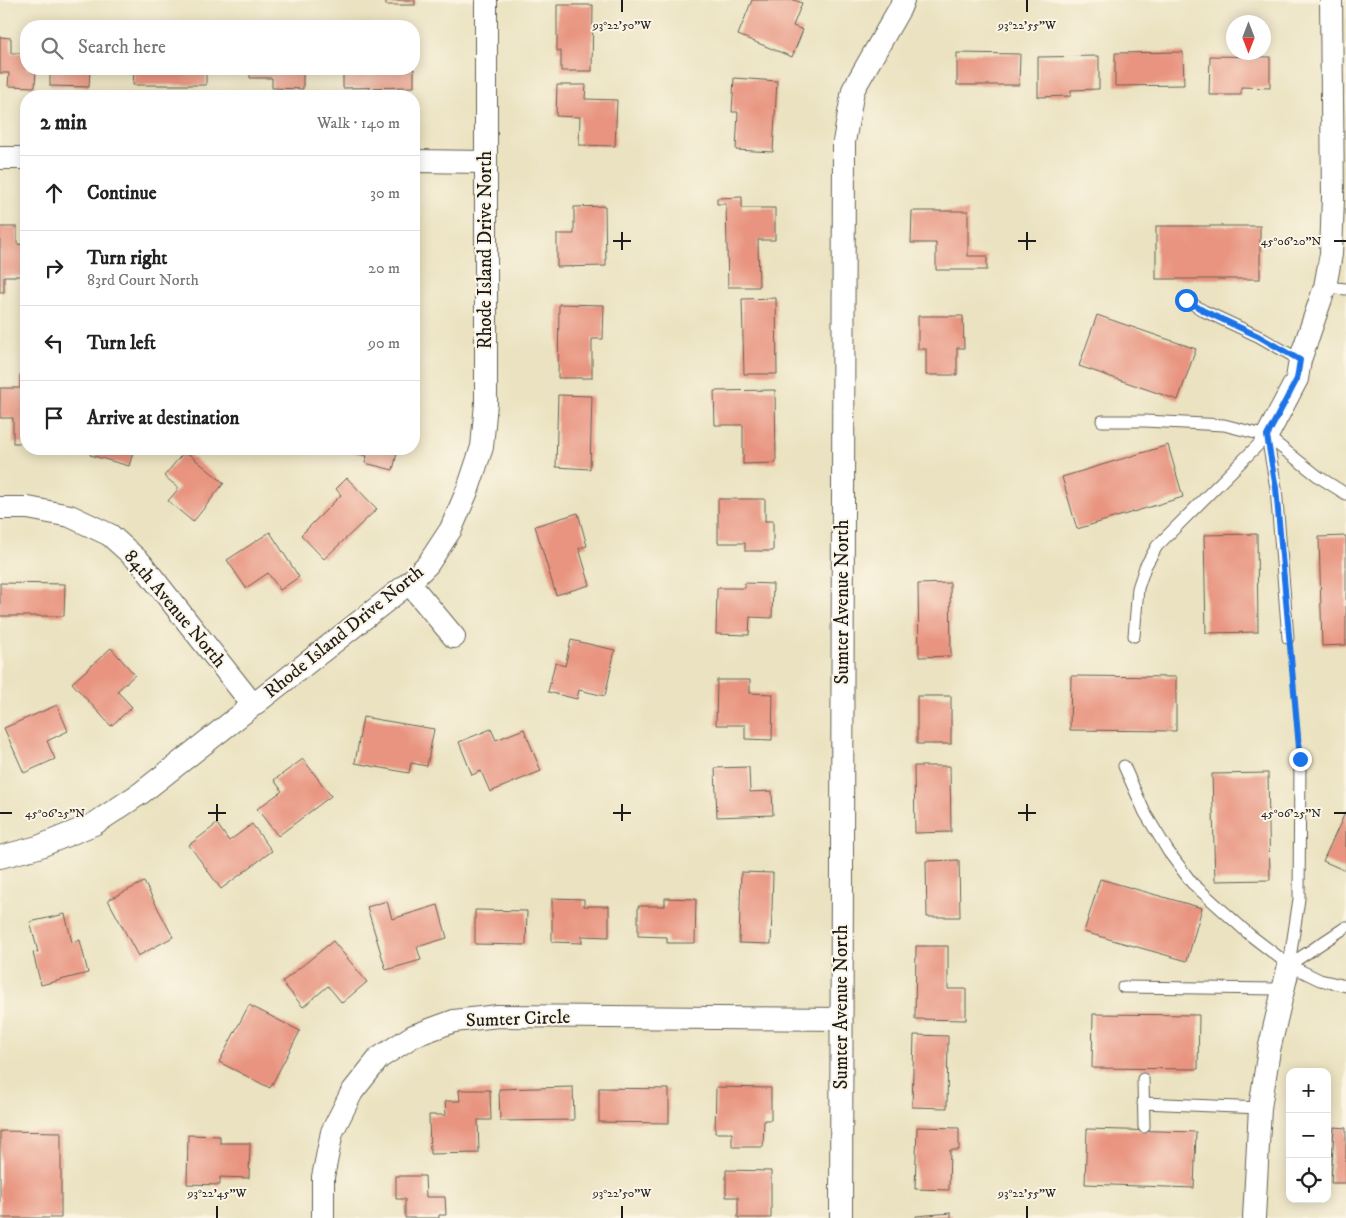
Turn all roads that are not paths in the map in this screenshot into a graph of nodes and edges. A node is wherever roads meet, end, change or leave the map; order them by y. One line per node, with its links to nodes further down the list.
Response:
1 (486, 0): 7 (street, Rhode Island Drive North)
2 (903, 0): 28 (street, Sumter Avenue North)
3 (1331, 0): 8 (street)
4 (0, 158): 5 (street)
5 (20, 158)
6 (420, 161): 7 (street)
7 (485, 162): 15 (street, Rhode Island Drive North)
8 (1336, 288): 10 (street)
9 (1186, 300): 10 (lane)
10 (1300, 360): 12 (street)
11 (1102, 421): 12 (lane)
12 (1267, 436): 13 (lane); 16 (lane); 18 (lane)
13 (1346, 494)
14 (0, 508): 19 (street, 84th Avenue North)
15 (409, 583): 17 (street); 19 (street, Rhode Island Drive North)
16 (1134, 636)
17 (454, 638)
18 (1288, 638)
19 (253, 705): 22 (street, Rhode Island Drive North)
20 (1300, 759): 24 (lane)
21 (1124, 766): 24 (lane)
22 (0, 857)
23 (1346, 927): 24 (lane)
24 (1289, 965): 25 (lane); 27 (street)
25 (1346, 986)
26 (1123, 987): 27 (lane)
27 (1283, 989): 31 (street)
28 (841, 1019): 33 (street, Sumter Circle); 34 (street, Sumter Avenue North)
29 (1143, 1079): 30 (lane)
30 (1144, 1103): 31 (lane); 32 (lane)
31 (1260, 1108): 35 (street)
32 (1144, 1127)
33 (323, 1218)
34 (841, 1218)
35 (1254, 1218)

